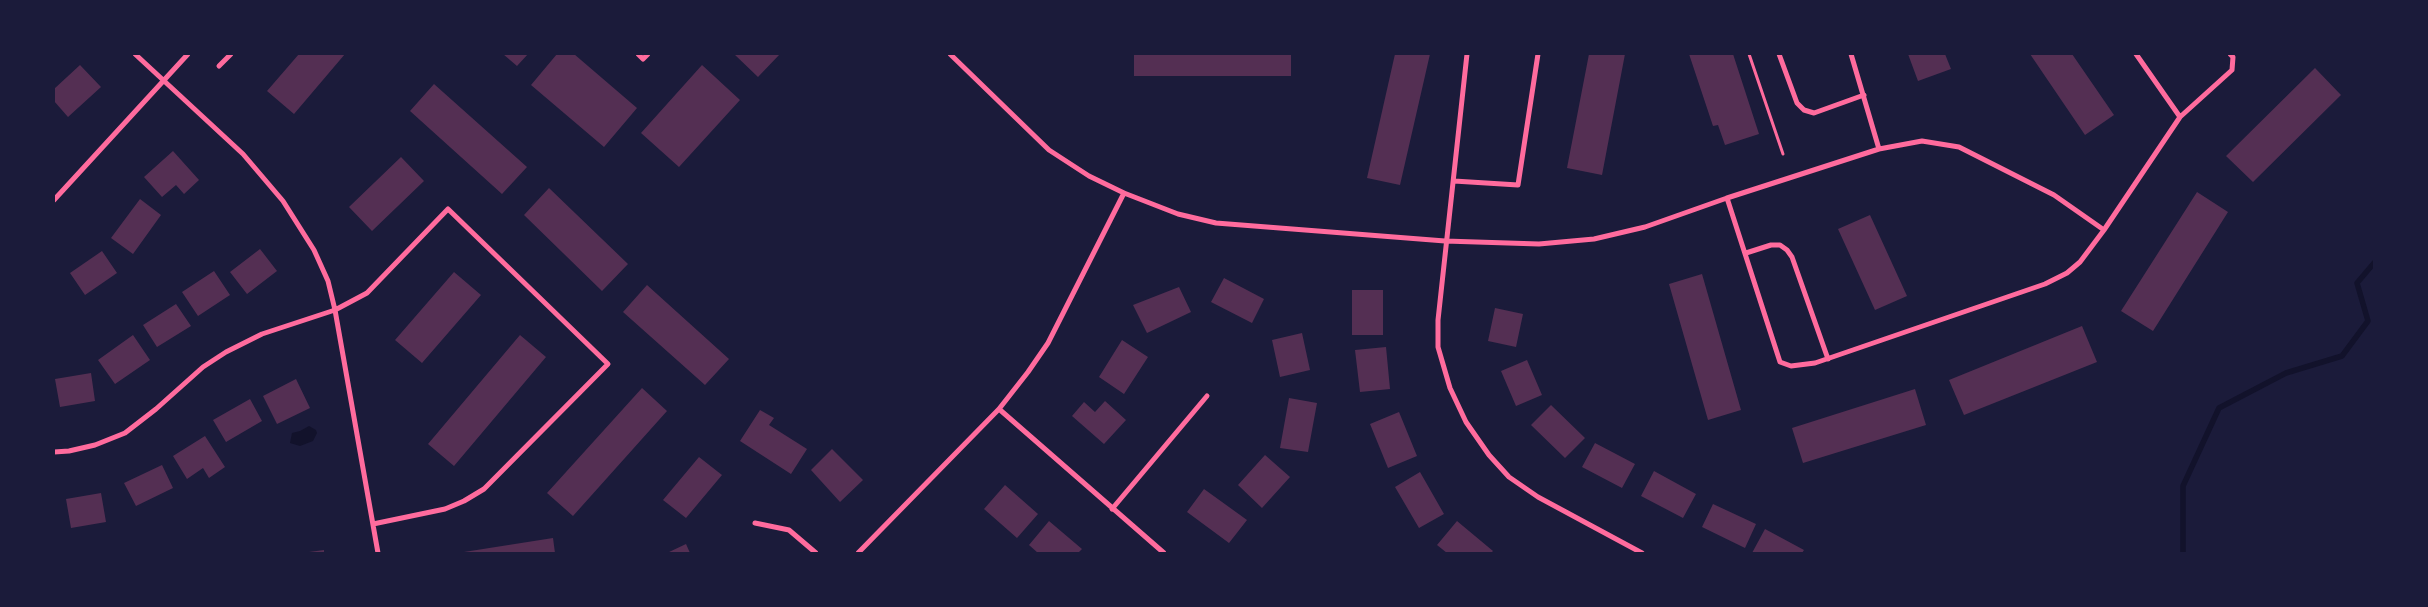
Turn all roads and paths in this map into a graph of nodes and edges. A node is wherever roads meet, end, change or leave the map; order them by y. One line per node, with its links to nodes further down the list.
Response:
1 (135, 54): 15 (street)
2 (188, 54): 15 (street)
3 (231, 54): 14 (street)
4 (638, 54): 5 (street)
5 (648, 54)
6 (950, 54): 21 (street)
7 (1467, 54): 20 (street)
8 (1538, 54): 20 (street)
9 (1749, 54): 19 (path)
10 (1779, 54): 16 (street)
11 (1851, 54): 16 (street)
12 (2136, 54): 17 (street)
13 (2230, 54): 17 (street)
14 (219, 66)
15 (164, 80): 23 (street); 27 (street)
16 (1864, 95): 18 (street)
17 (2180, 117): 24 (street)
18 (1879, 149): 22 (street); 24 (street)
19 (1783, 154)
20 (1454, 181): 25 (street)
21 (1124, 193): 25 (street); 30 (street)
22 (1727, 198): 25 (street); 26 (street)
23 (54, 200)
24 (2104, 230): 28 (street)
25 (1444, 241): 39 (street)
26 (1746, 253): 28 (street); 28 (street)
27 (335, 310): 31 (street); 34 (street); 34 (street)
28 (1828, 359)
29 (1207, 396): 32 (street)
30 (999, 409): 32 (street); 37 (street)
31 (54, 452)
32 (1112, 509): 38 (street)
33 (755, 522): 36 (street)
34 (373, 524): 35 (street)
35 (378, 553)
36 (816, 553)
37 (858, 553)
38 (1164, 553)
39 (1642, 553)

